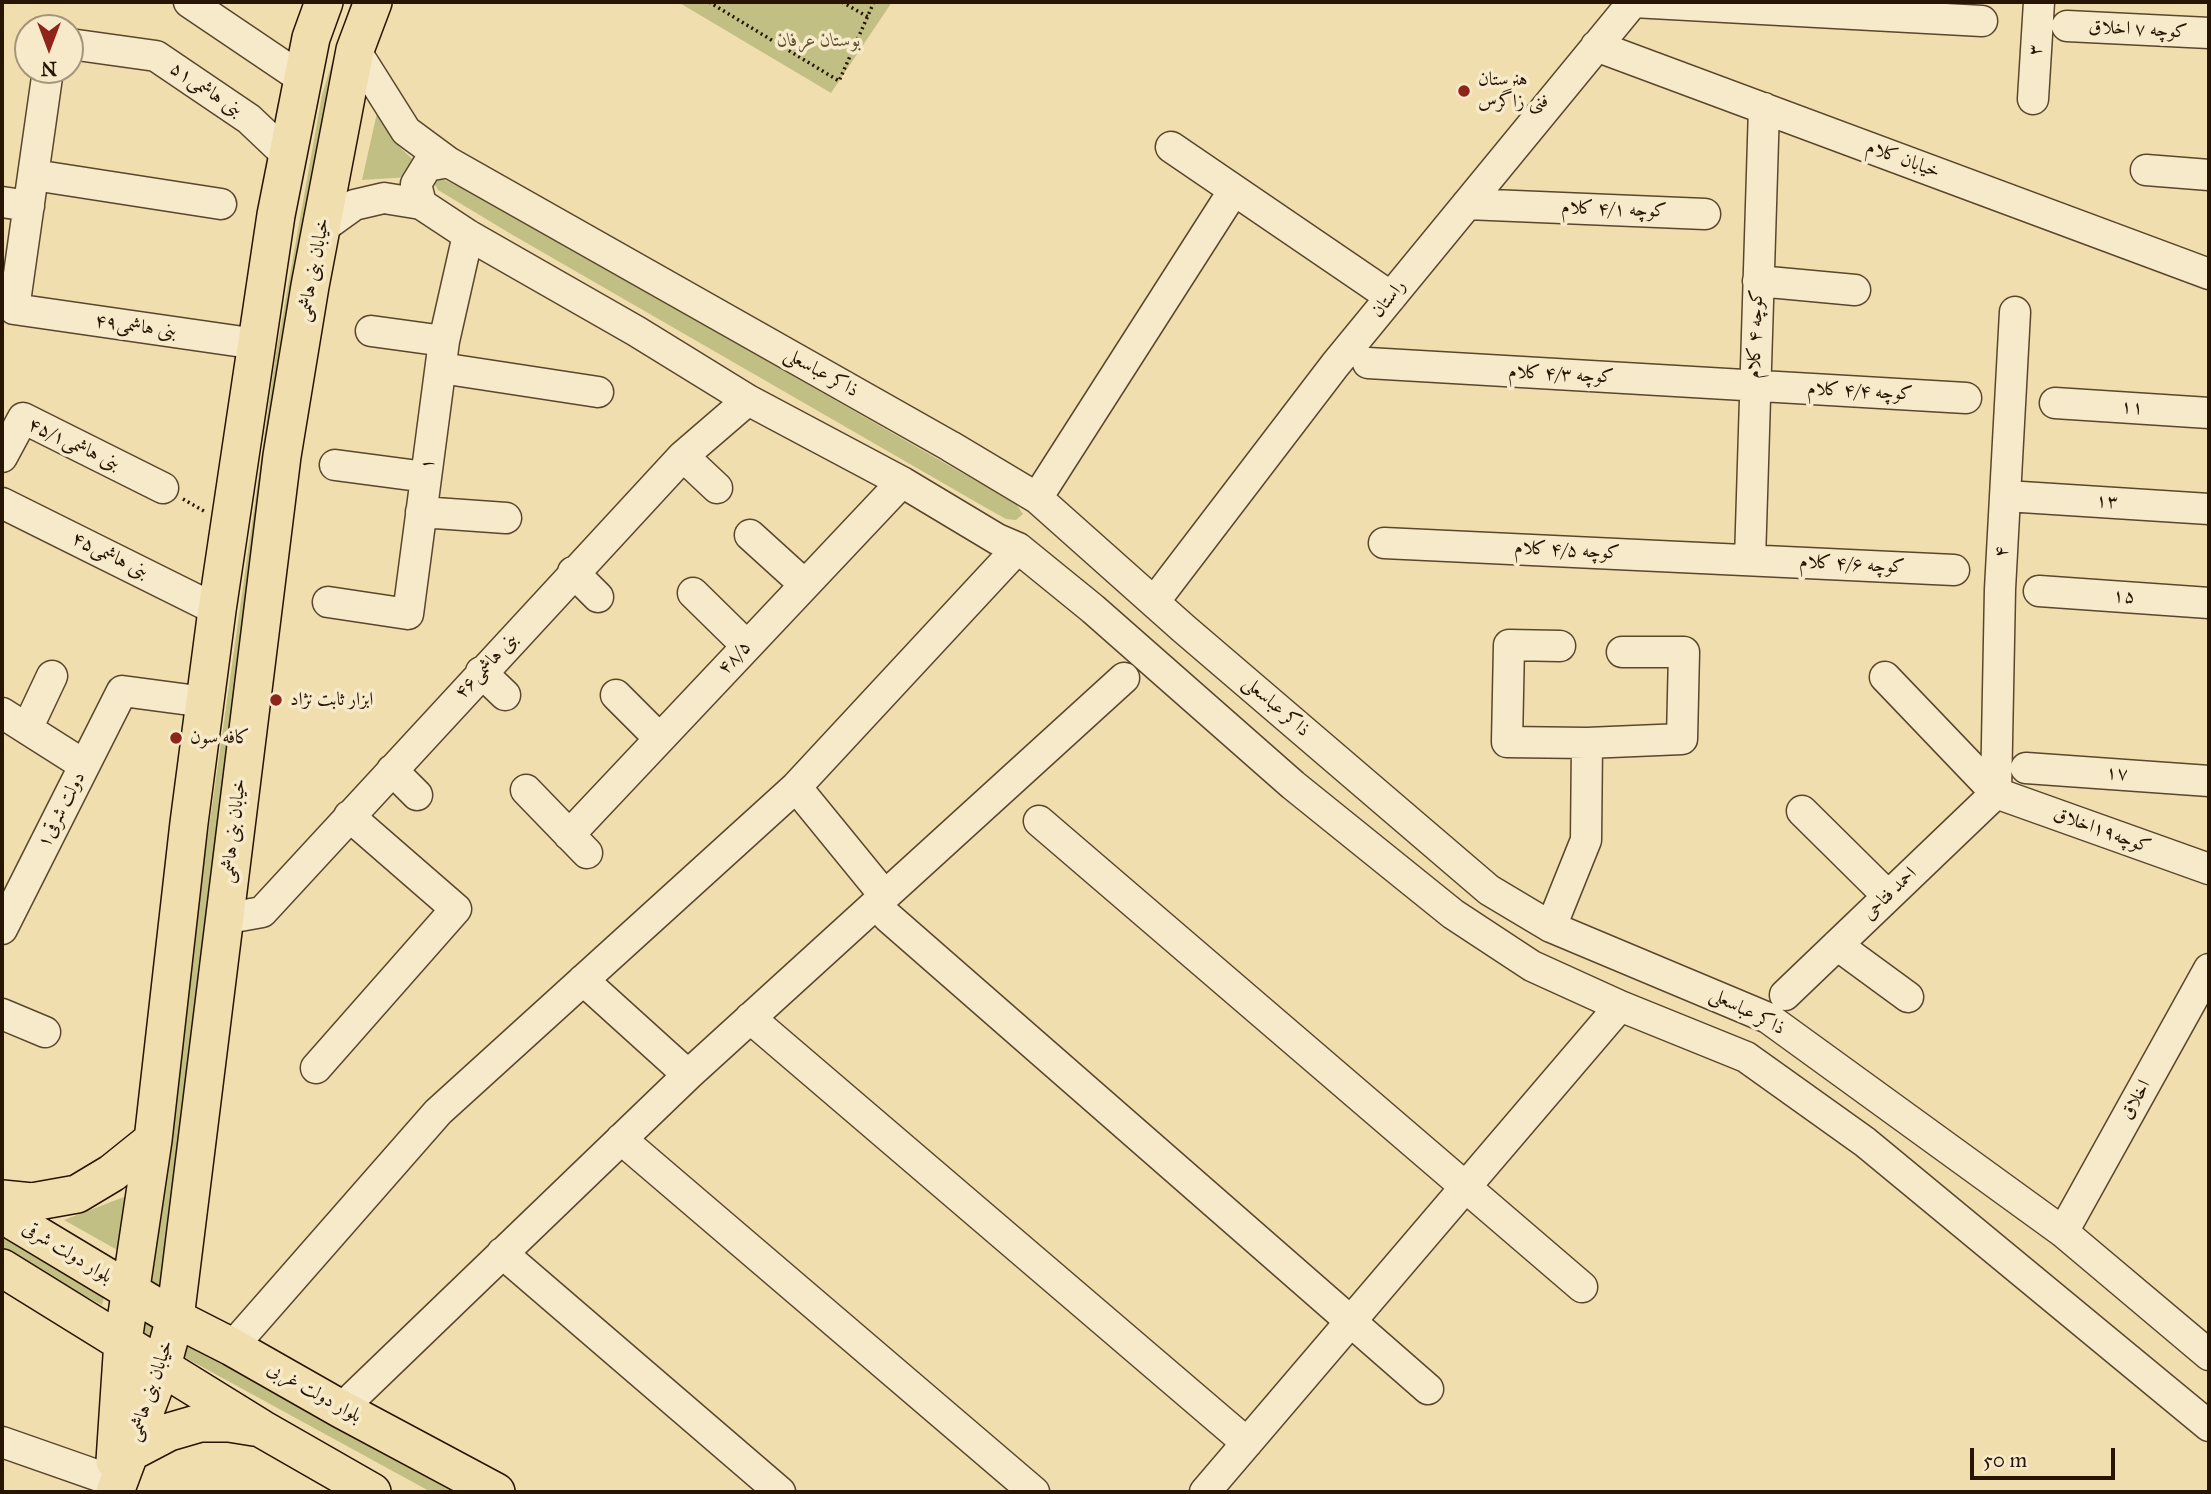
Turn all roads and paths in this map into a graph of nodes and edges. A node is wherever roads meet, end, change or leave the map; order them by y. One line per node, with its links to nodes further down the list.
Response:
1 (189, 2): 16 (street)
2 (324, 2): 16 (main road, خیابان بنی هاشمی)
3 (373, 2): 15 (main road, خیابان بنی هاشمی)
4 (709, 2): 9 (path)
5 (842, 2): 9 (path)
6 (874, 2): 9 (path)
7 (1633, 2): 10 (street); 14 (street, راستان)
8 (2039, 2): 18 (street, ۳)
9 (868, 17)
10 (1982, 21)
11 (2067, 26): 12 (street, کوچه ۷ اخلاق)
12 (2209, 33)
13 (84, 46): 21 (street, بنی هاشمی۵۱)
14 (1596, 46): 19 (street, خیابان کلام); 30 (street, راستان)
15 (355, 50): 22 (street, ذاکر عباسعلی); 32 (main road, خیابان بنی هاشمی)
16 (303, 79): 21 (main road, خیابان بنی هاشمی)
17 (46, 84): 25 (street)
18 (2033, 99)
19 (1764, 108): 34 (street, خیابان کلام); 35 (street, کوچه ۴ کلام)
20 (1171, 147): 26 (street)
21 (288, 156): 41 (main road, خیابان بنی هاشمی)
22 (448, 162): 29 (street); 58 (street, ذاکر عباسعلی)
23 (2146, 170): 24 (street)
24 (2209, 175)
25 (34, 176): 27 (street); 28 (street)
26 (1234, 190): 38 (street); 58 (street)
27 (15, 204): 36 (street)
28 (221, 204)
29 (421, 204): 32 (street, ذاکر عباسعلی); 33 (street, ذاکر عباسعلی)
30 (1467, 204): 31 (street, کوچه ۴/۱ کلام); 38 (street, راستان)
31 (1706, 214)
32 (321, 228): 109 (main road, خیابان بنی هاشمی)
33 (468, 235): 42 (street, ۱); 47 (street, ذاکر عباسعلی)
34 (2209, 275)
35 (1758, 281): 37 (street); 44 (street, کوچه ۴ کلام)
36 (12, 289): 41 (street, بنی هاشمی۴۹)
37 (1855, 290)
38 (1391, 297): 74 (street, راستان)
39 (2015, 312): 57 (street, ۴)
40 (371, 331): 42 (street)
41 (257, 344): 63 (main road, خیابان بنی هاشمی)
42 (442, 354): 45 (street); 53 (street, ۱)
43 (1368, 363): 44 (street, کوچه ۴/۳ کلام)
44 (1754, 386): 46 (street, کوچه ۴/۴ کلام); 67 (street, کوچه ۴ کلام)
45 (598, 392)
46 (1966, 398)
47 (748, 400): 50 (street, بنی هاشمی۴۶); 54 (street, ذاکر عباسعلی)
48 (2055, 402): 49 (street, ۱۱)
49 (2209, 413)
50 (683, 456): 56 (street); 69 (street, بنی هاشمی۴۶)
51 (2, 457): 55 (street, ۴۵/۱بنی هاشمی)
52 (335, 465): 53 (street)
53 (426, 477): 61 (street, ۱)
54 (902, 482): 66 (street, ذاکر عباسعلی); 70 (street, ۴۸/۵)
55 (163, 488): 63 (path)
56 (717, 488)
57 (2006, 496): 60 (street, ۱۳); 100 (street, ۴)
58 (1037, 498): 74 (street, ذاکر عباسعلی)
59 (2, 503): 77 (street, بنی هاشمی۴۵)
60 (2209, 509)
61 (422, 512): 62 (street); 75 (street, ۱)
62 (506, 517)
63 (230, 525): 77 (main road, خیابان بنی هاشمی)
64 (750, 535): 70 (street)
65 (1384, 543): 67 (street, کوچه ۴/۵ کلام)
66 (1018, 548): 97 (street, ذاکر عباسعلی); 98 (street)
67 (1749, 560): 68 (street, کوچه ۴/۶ کلام)
68 (1954, 570)
69 (573, 572): 73 (street); 81 (street, بنی هاشمی۴۶)
70 (804, 584): 78 (street, ۴۸/۵)
71 (2039, 591): 76 (street, ۱۵)
72 (693, 593): 78 (street)
73 (598, 597)
74 (1154, 602): 92 (street, ذاکر عباسعلی)
75 (328, 603)
76 (2209, 603)
77 (217, 610): 87 (main road, خیابان بنی هاشمی)
78 (746, 645): 90 (street, ۴۸/۵)
79 (1560, 646): 91 (street)
80 (1622, 652): 91 (street)
81 (481, 672): 85 (street); 95 (street, بنی هاشمی۴۶)
82 (52, 676): 89 (street)
83 (1885, 677): 100 (street)
84 (1125, 678): 107 (street)
85 (505, 695)
86 (616, 695): 90 (street)
87 (205, 702): 93 (street, ۱دولت شرقی); 123 (main road, خیابان بنی هاشمی)
88 (2, 713): 89 (street)
89 (27, 729): 93 (street)
90 (659, 738): 99 (street, ۴۸/۵)
91 (1587, 743): 110 (street)
92 (1324, 748): 97 (street); 110 (street, ذاکر عباسعلی)
93 (84, 765): 108 (street, ۱دولت شرقی)
94 (2026, 768): 96 (street, ۱۷)
95 (392, 770): 101 (street); 103 (street, بنی هاشمی۴۶)
96 (2209, 781)
97 (1293, 785): 116 (street, ذاکر عباسعلی)
98 (796, 787): 107 (street); 113 (street)
99 (526, 790)
100 (1996, 793): 105 (street, کوچه۱۹اخلاق); 106 (street, احمد فتاحی)
101 (417, 795)
102 (1802, 811): 106 (street)
103 (349, 816): 109 (street, بنی هاشمی۴۶); 120 (street)
104 (1039, 821): 124 (street)
105 (2209, 869)
106 (1888, 896): 111 (street, احمد فتاحی)
107 (887, 906): 118 (street); 133 (street)
108 (5, 916)
109 (223, 919): 132 (main road, خیابان بنی هاشمی)
110 (1551, 927): 127 (street, ذاکر عباسعلی)
111 (1837, 946): 114 (street, احمد فتاحی); 115 (street)
112 (2209, 968): 127 (street, اخلاق)
113 (583, 980): 121 (street); 135 (street)
114 (1784, 995)
115 (1909, 997)
116 (1620, 1006): 124 (street); 140 (street, ذاکر عباسعلی)
117 (2, 1014): 119 (street)
118 (750, 1018): 121 (street); 143 (street)
119 (45, 1032)
120 (316, 1068)
121 (688, 1075): 122 (street)
122 (621, 1139): 128 (street); 148 (street)
123 (153, 1140): 125 (main road); 131 (main road, خیابان بنی هاشمی)
124 (1465, 1187): 130 (street); 133 (street)
125 (2, 1199)
126 (2, 1214): 131 (main road, بلوار دولت شرقی)
127 (2063, 1232): 136 (street, ذاکر عباسعلی)
128 (502, 1253): 139 (street); 147 (street)
129 (2, 1268): 134 (main road)
130 (1581, 1287)
131 (132, 1293): 132 (main road, بلوار دولت غربی); 134 (main road, خیابان بنی هاشمی)
132 (175, 1318): 135 (main road, بلوار دولت غربی); 137 (main road, خیابان بنی هاشمی)
133 (1351, 1321): 138 (street); 143 (street)
134 (123, 1341): 137 (main road); 144 (main road, خیابان بنی هاشمی)
135 (232, 1347): 139 (main road, بلوار دولت غربی)
136 (2209, 1355)
137 (162, 1366): 141 (main road); 144 (main road, خیابان بنی هاشمی)
138 (1428, 1389)
139 (341, 1409): 146 (main road, بلوار دولت غربی)
140 (2209, 1426)
141 (262, 1429): 144 (main road); 145 (main road)
142 (2, 1442): 144 (street)
143 (1247, 1443): 149 (street)
144 (118, 1480)
145 (372, 1492)
146 (496, 1492)
147 (780, 1492)
148 (1034, 1492)
149 (1205, 1492)

